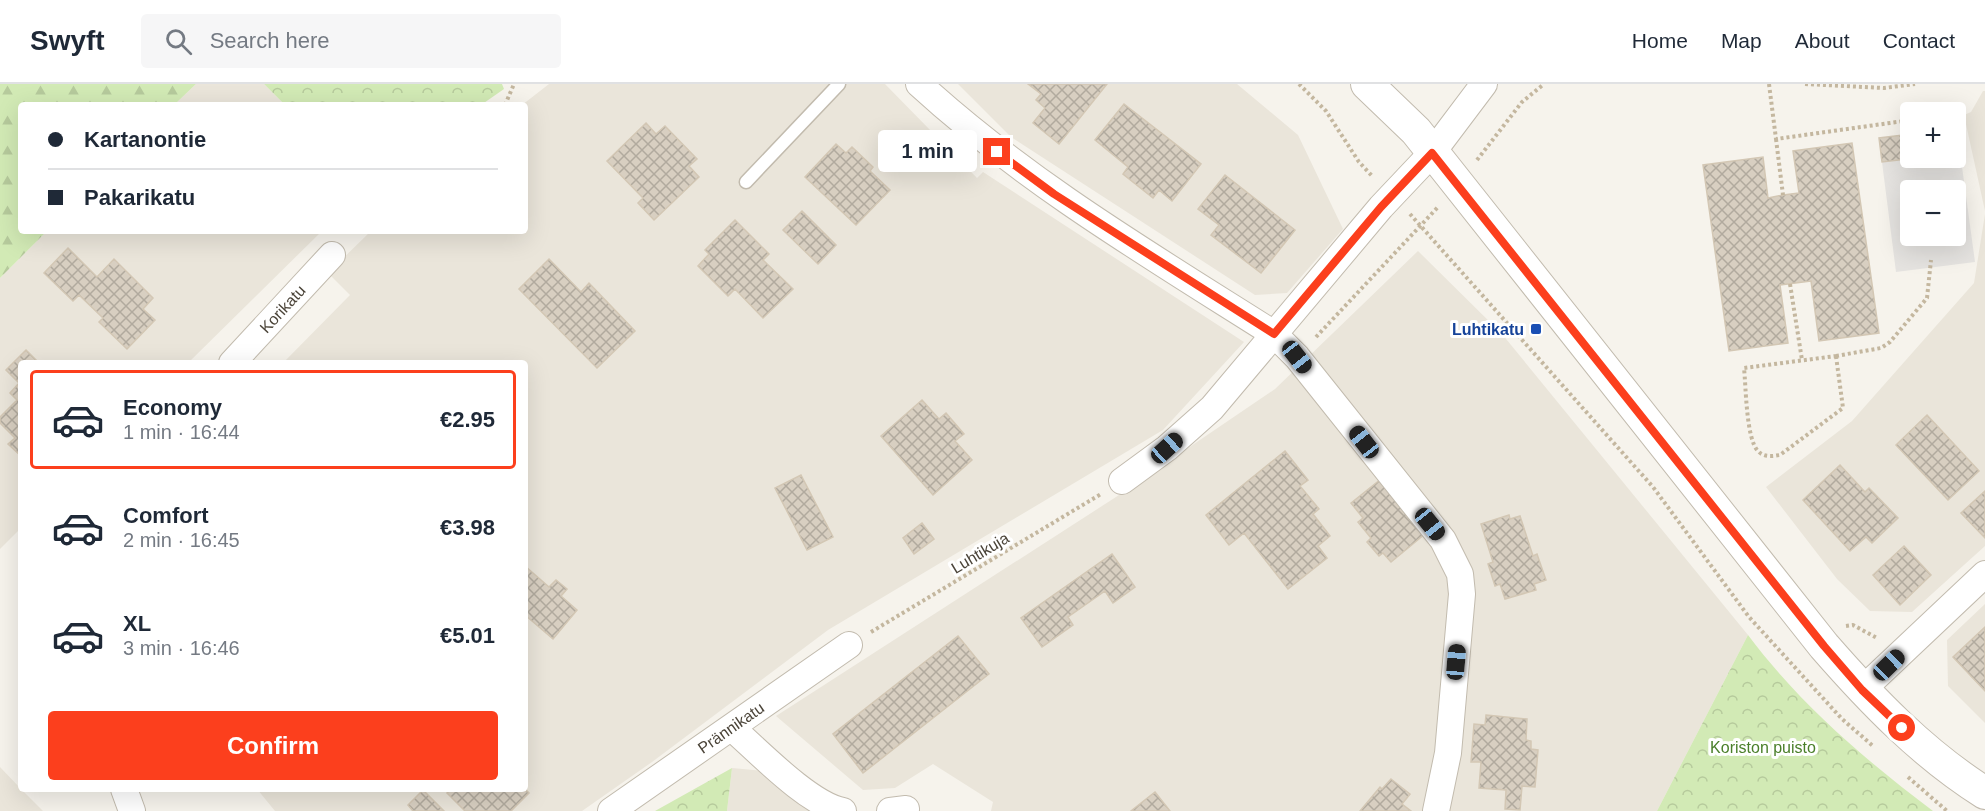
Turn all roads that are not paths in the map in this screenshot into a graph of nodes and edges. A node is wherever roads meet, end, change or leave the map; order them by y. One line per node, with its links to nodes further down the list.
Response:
1 (839, 84): 6 (lane)
2 (919, 84): 8 (street)
3 (1366, 84): 5 (street)
4 (1484, 84): 5 (street)
5 (1432, 153): 8 (street); 13 (street)
6 (746, 182)
7 (332, 255): 9 (street, Korikatu)
8 (1274, 334): 10 (street); 20 (street)
9 (235, 360)
10 (1122, 481)
11 (1985, 574): 13 (street)
12 (849, 645): 14 (street, Prännikatu)
13 (1862, 690): 16 (street)
14 (732, 728): 18 (street, Prännikatu); 19 (street)
15 (125, 792): 17 (street)
16 (1985, 793)
17 (132, 811)
18 (611, 811)
19 (843, 811)
20 (1436, 811)

